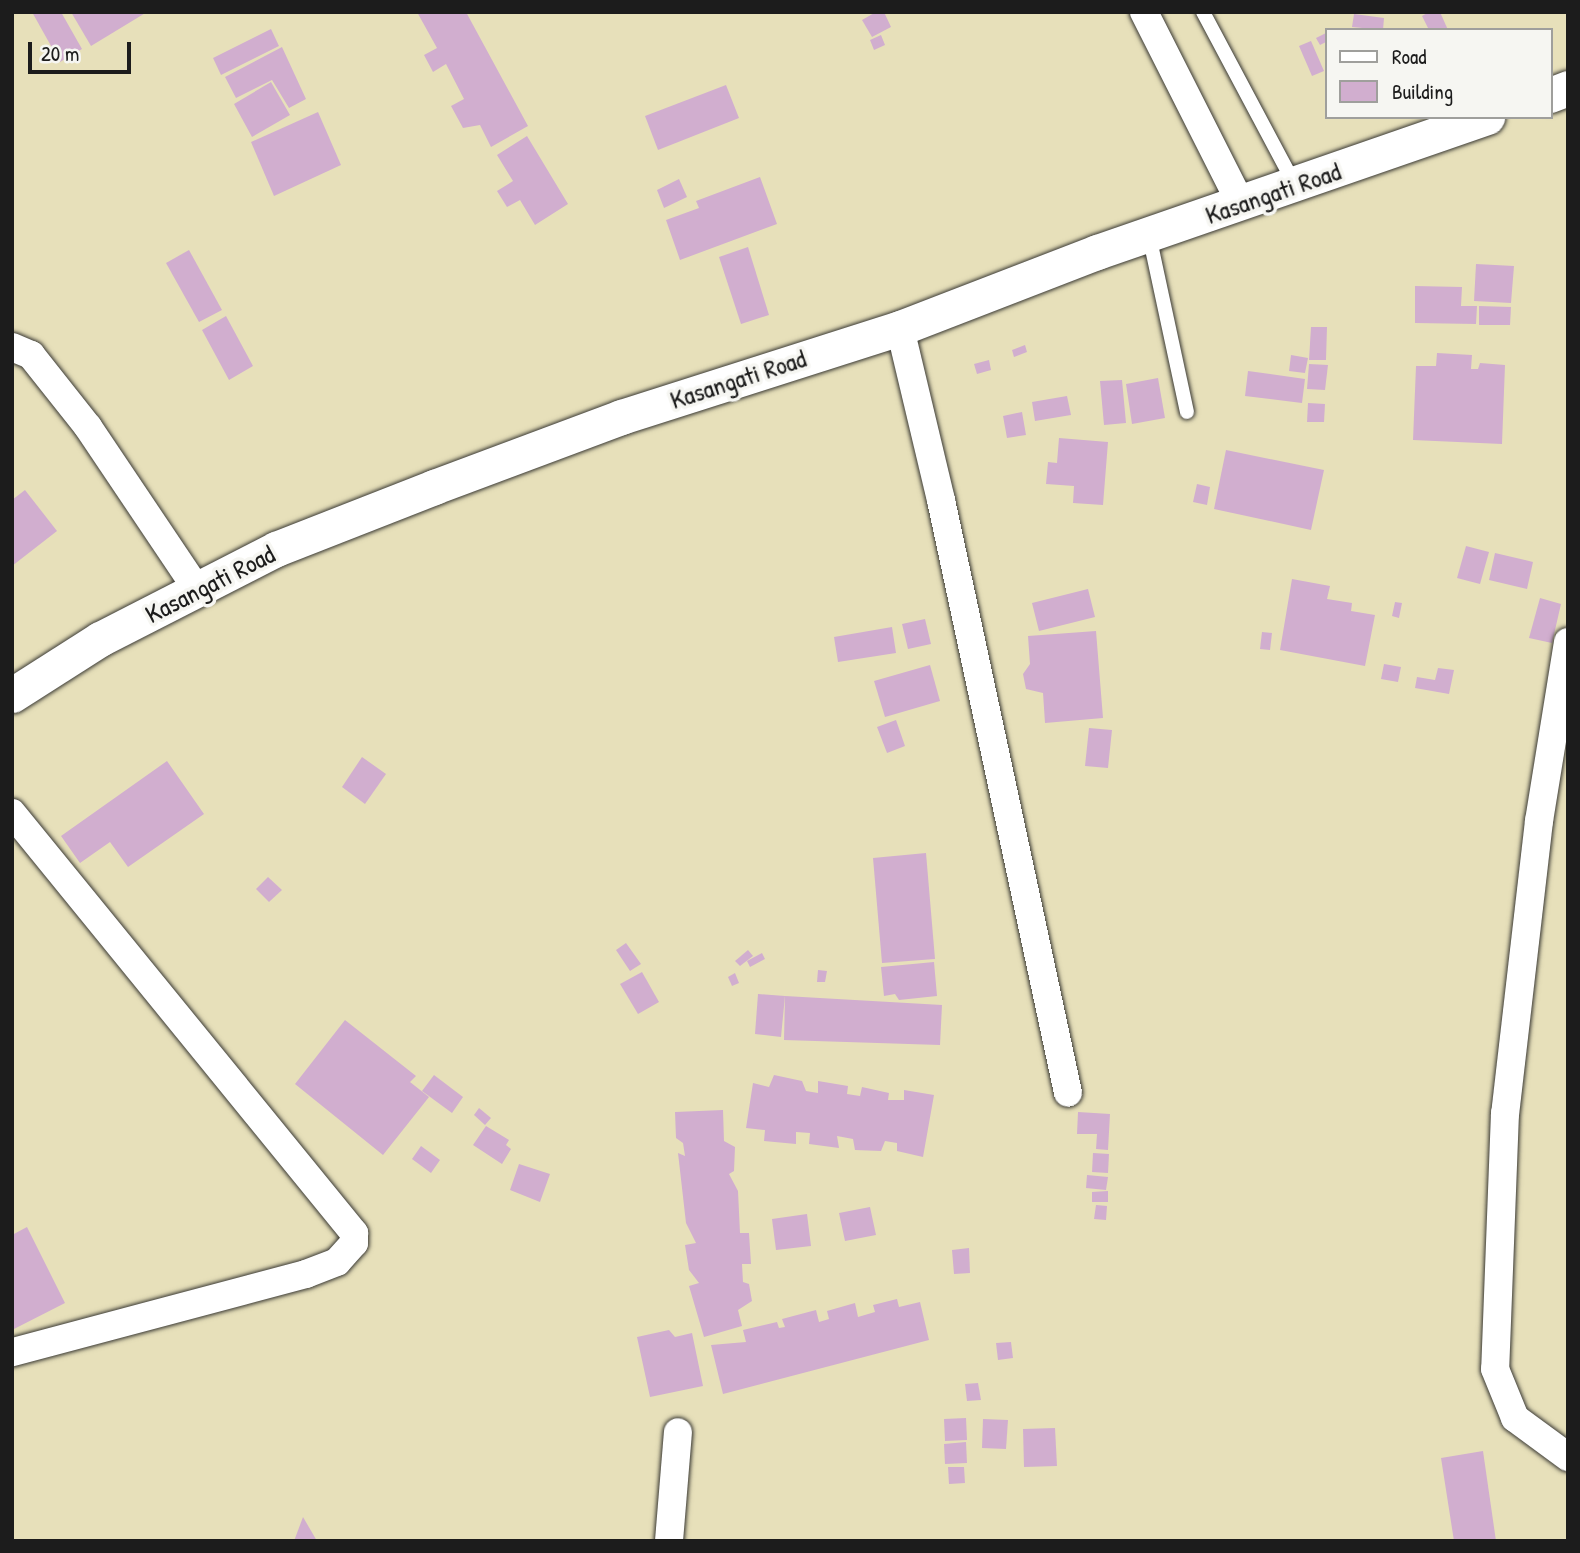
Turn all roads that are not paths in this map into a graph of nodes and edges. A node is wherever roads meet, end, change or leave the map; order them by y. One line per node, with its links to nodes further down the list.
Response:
1 (1144, 12): 5 (street)
2 (1203, 12): 4 (lane)
3 (1481, 119): 4 (street, Kasangati Road)
4 (1296, 186): 5 (street, Kasangati Road)
5 (1241, 204): 6 (street, Kasangati Road)
6 (1149, 235): 7 (street, Kasangati Road); 9 (lane)
7 (900, 328): 10 (street, Kasangati Road); 14 (street)
8 (12, 347): 10 (street)
9 (1187, 412)
10 (197, 589): 12 (street, Kasangati Road)
11 (1568, 642): 17 (street)
12 (12, 695)
13 (12, 813): 15 (street)
14 (1068, 1093)
15 (12, 1352)
16 (678, 1432): 18 (street)
17 (1568, 1457)
18 (669, 1541)

